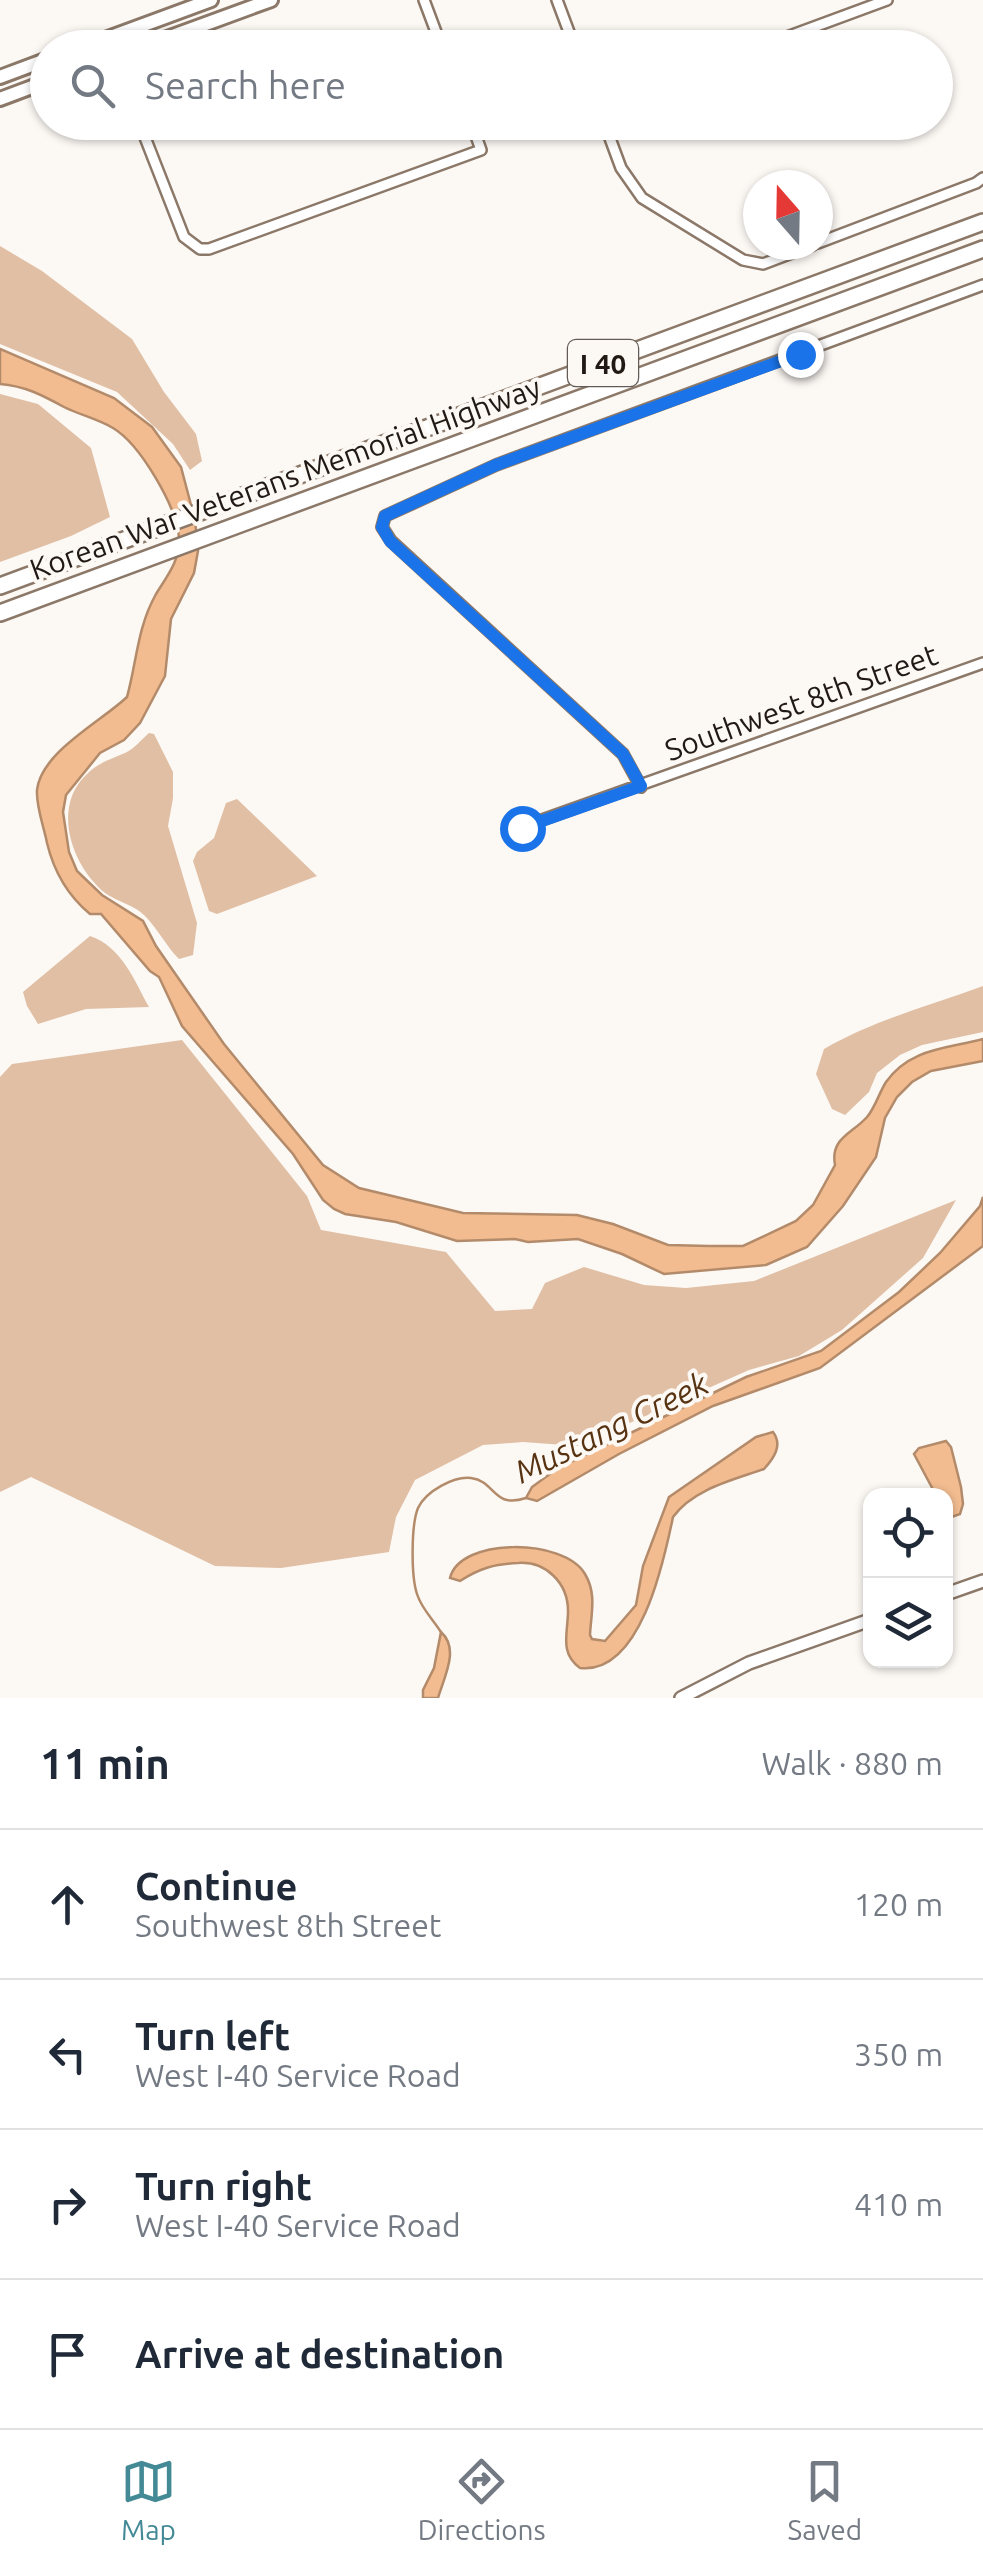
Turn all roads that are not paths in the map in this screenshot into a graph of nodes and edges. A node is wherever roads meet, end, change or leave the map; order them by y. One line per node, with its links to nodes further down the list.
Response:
1 (211, 0): 6 (main road)
2 (271, 0): 7 (main road)
3 (424, 0): 8 (street)
4 (557, 0): 9 (street)
5 (887, 0): 10 (street)
6 (130, 30)
7 (189, 30)
8 (435, 30)
9 (568, 30)
10 (806, 30)
11 (30, 66): 12 (main road)
12 (0, 77)
13 (30, 88): 14 (main road)
14 (0, 99)
15 (146, 140): 16 (street)
16 (477, 140)
17 (611, 140): 22 (street)
18 (983, 178): 20 (street)
19 (983, 222): 26 (highway, Korean War Veterans Memorial Highway / I 40)
20 (833, 238)
21 (983, 249): 27 (highway, Korean War Veterans Memorial Highway / I 40)
22 (743, 260)
23 (743, 260): 24 (street)
24 (774, 260)
25 (983, 286): 29 (street)
26 (0, 586)
27 (0, 613)
28 (983, 663): 29 (street, Southwest 8th Street)
29 (641, 786): 30 (street, Southwest 8th Street)
30 (522, 828)
31 (983, 1581): 32 (main road)
32 (953, 1592)
33 (863, 1623): 34 (main road)
34 (681, 1698)

